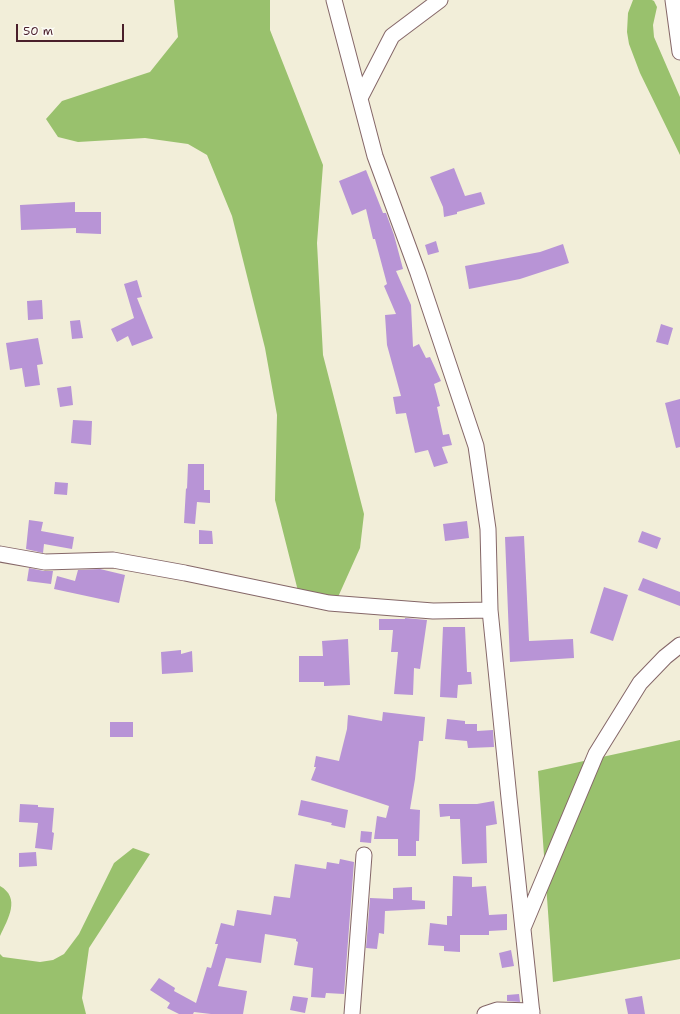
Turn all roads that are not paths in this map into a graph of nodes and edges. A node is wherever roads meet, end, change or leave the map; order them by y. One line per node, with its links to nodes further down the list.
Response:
1 (334, 0): 5 (street)
2 (440, 0): 5 (street)
3 (673, 0): 4 (street)
4 (680, 52)
5 (360, 98): 7 (street)
6 (0, 554): 7 (street)
7 (490, 610): 10 (street)
8 (680, 645): 10 (street)
9 (364, 855): 12 (street)
10 (523, 929): 11 (street)
11 (532, 1012): 13 (street)
12 (352, 1014)
13 (485, 1014)

